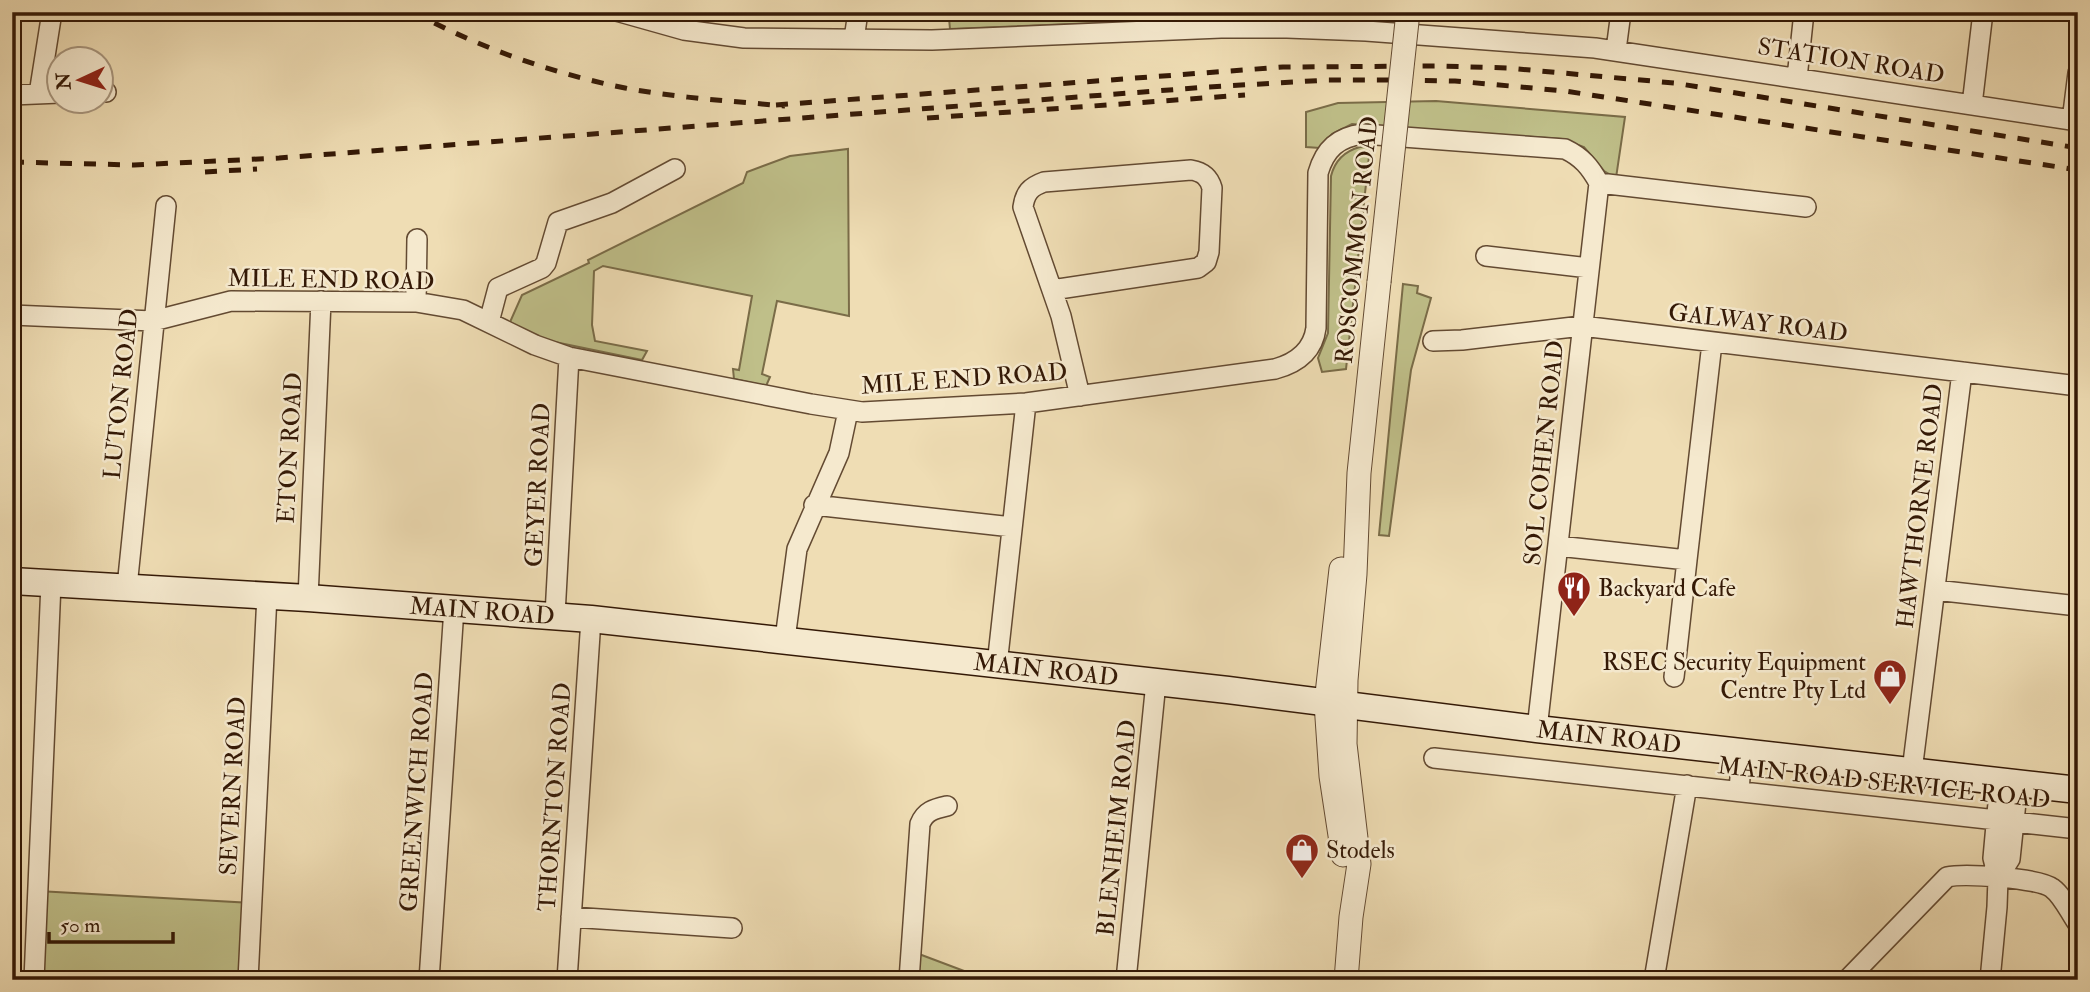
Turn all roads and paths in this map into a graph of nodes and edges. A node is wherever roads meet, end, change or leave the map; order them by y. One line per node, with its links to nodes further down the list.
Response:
1 (52, 12): 12 (street)
2 (620, 12): 8 (street, STATION ROAD)
3 (858, 12): 8 (street)
4 (1408, 12): 57 (street, ROSCOMMON ROAD, bridge)
5 (1621, 12): 9 (street)
6 (1804, 12): 11 (street)
7 (1983, 12): 15 (street)
8 (854, 39): 9 (street, STATION ROAD)
9 (1616, 50): 11 (street, STATION ROAD)
10 (2078, 73): 16 (street)
11 (1797, 78): 15 (street, STATION ROAD)
12 (39, 94): 13 (street); 14 (street)
13 (46, 94)
14 (12, 95)
15 (1972, 105): 16 (street, STATION ROAD)
16 (2075, 121)
17 (675, 170): 29 (street)
18 (1599, 183): 20 (street); 23 (street, SOL COHEN ROAD); 36 (street, MILE END ROAD)
19 (166, 206): 28 (street, LUTON ROAD)
20 (1806, 207)
21 (417, 239): 26 (street)
22 (1486, 256): 23 (street)
23 (1589, 268): 30 (street, SOL COHEN ROAD)
24 (1052, 290): 24 (street); 36 (street)
25 (321, 301): 26 (street, MILE END ROAD); 28 (street, MILE END ROAD); 48 (street, ETON ROAD)
26 (416, 302): 29 (street, MILE END ROAD)
27 (12, 315): 28 (street, MILE END ROAD)
28 (153, 321): 45 (street, LUTON ROAD)
29 (489, 322): 33 (street, MILE END ROAD)
30 (1583, 326): 31 (street, GALWAY ROAD); 32 (street, GALWAY ROAD); 41 (street, SOL COHEN ROAD)
31 (1433, 341)
32 (1712, 343): 34 (street, GALWAY ROAD); 42 (street)
33 (569, 357): 38 (street, MILE END ROAD); 51 (street, GEYER ROAD)
34 (1962, 372): 35 (street, GALWAY ROAD); 46 (street, HAWTHORNE ROAD)
35 (2078, 386)
36 (1080, 396): 37 (street, MILE END ROAD)
37 (1026, 403): 38 (street, MILE END ROAD); 40 (street)
38 (848, 411): 39 (street)
39 (814, 505): 40 (street); 53 (street)
40 (1012, 527): 54 (street)
41 (1558, 546): 42 (street); 58 (street, SOL COHEN ROAD)
42 (1687, 560): 55 (street)
43 (12, 581): 44 (main road, MAIN ROAD)
44 (51, 583): 45 (main road, MAIN ROAD); 73 (street)
45 (127, 587): 47 (main road, MAIN ROAD)
46 (1935, 590): 49 (street); 61 (street, HAWTHORNE ROAD)
47 (267, 595): 48 (main road, MAIN ROAD); 74 (street, SEVERN ROAD)
48 (308, 598): 50 (main road, MAIN ROAD)
49 (2078, 606)
50 (454, 608): 51 (main road, MAIN ROAD); 75 (street, GREENWICH ROAD)
51 (555, 615): 52 (main road, MAIN ROAD)
52 (591, 618): 53 (main road, MAIN ROAD); 70 (street, THORNTON ROAD)
53 (785, 639): 54 (main road, MAIN ROAD)
54 (997, 665): 56 (main road, MAIN ROAD)
55 (1674, 677)
56 (1156, 682): 57 (main road, MAIN ROAD); 78 (street, BLENHEIM ROAD)
57 (1336, 704): 58 (main road, MAIN ROAD); 79 (street, ROSCOMMON ROAD)
58 (1537, 729): 59 (main road, MAIN ROAD)
59 (1742, 751): 61 (main road, MAIN ROAD); 65 (street)
60 (1434, 758): 63 (street, MAIN ROAD SERVICE ROAD)
61 (1912, 771): 62 (main road, MAIN ROAD)
62 (2009, 782): 64 (main road, MAIN ROAD); 67 (street)
63 (1687, 786): 65 (street, MAIN ROAD SERVICE ROAD); 80 (street)
64 (2078, 790)
65 (1739, 791): 67 (street, MAIN ROAD SERVICE ROAD)
66 (947, 806): 77 (street)
67 (2005, 821): 68 (street, MAIN ROAD SERVICE ROAD); 69 (street)
68 (2078, 829)
69 (1998, 878): 71 (street); 81 (street); 82 (street)
70 (571, 917): 72 (street); 76 (street, THORNTON ROAD)
71 (2078, 925)
72 (732, 928)
73 (34, 980)
74 (248, 980)
75 (429, 980)
76 (567, 980)
77 (909, 980)
78 (1126, 980)
79 (1346, 980)
80 (1654, 980)
81 (1847, 980)
82 (1990, 980)

